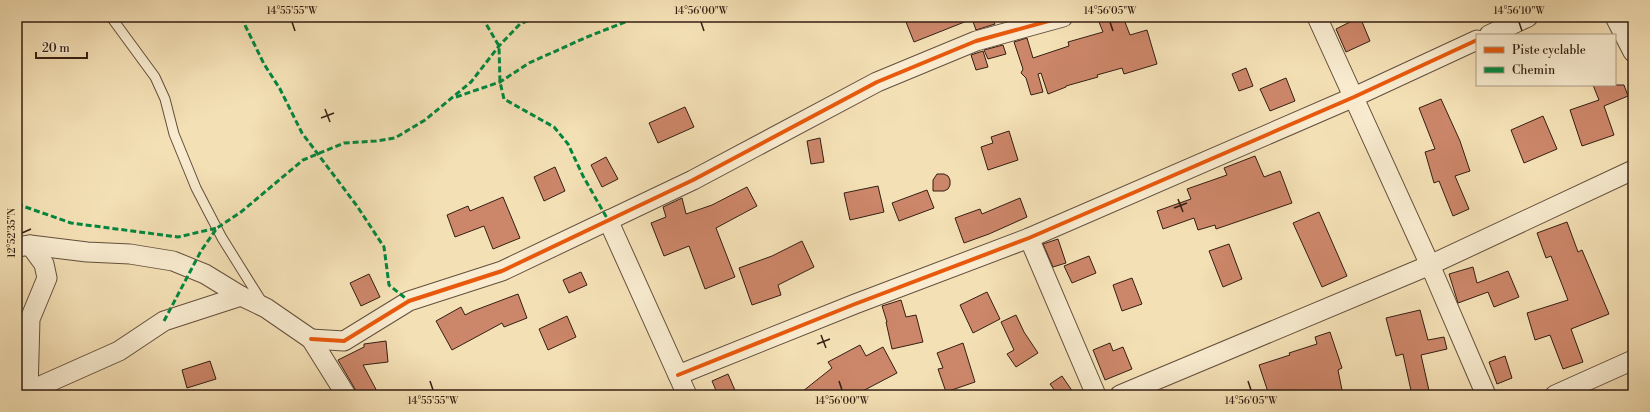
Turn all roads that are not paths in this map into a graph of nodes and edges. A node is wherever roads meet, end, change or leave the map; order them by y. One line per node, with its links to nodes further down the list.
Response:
1 (111, 17): 16 (lane)
2 (1063, 17): 11 (street)
3 (1317, 17): 9 (street)
4 (1528, 17): 6 (street)
5 (1616, 17): 8 (street)
6 (1491, 34)
7 (1476, 40): 9 (street)
8 (1633, 52)
9 (1354, 97): 12 (street); 14 (street)
10 (1633, 170): 14 (street)
11 (608, 220): 17 (street); 19 (street)
12 (1029, 238): 19 (street); 23 (street)
13 (24, 246): 15 (street); 20 (street)
14 (1430, 265): 24 (street); 25 (street)
15 (241, 296): 16 (street); 20 (street)
16 (266, 308): 17 (street)
17 (311, 339): 21 (street)
18 (1633, 360): 26 (street)
19 (678, 375): 22 (street)
20 (25, 394)
21 (346, 395)
22 (687, 395)
23 (1096, 395)
24 (1120, 395)
25 (1486, 395)
26 (1555, 395)

